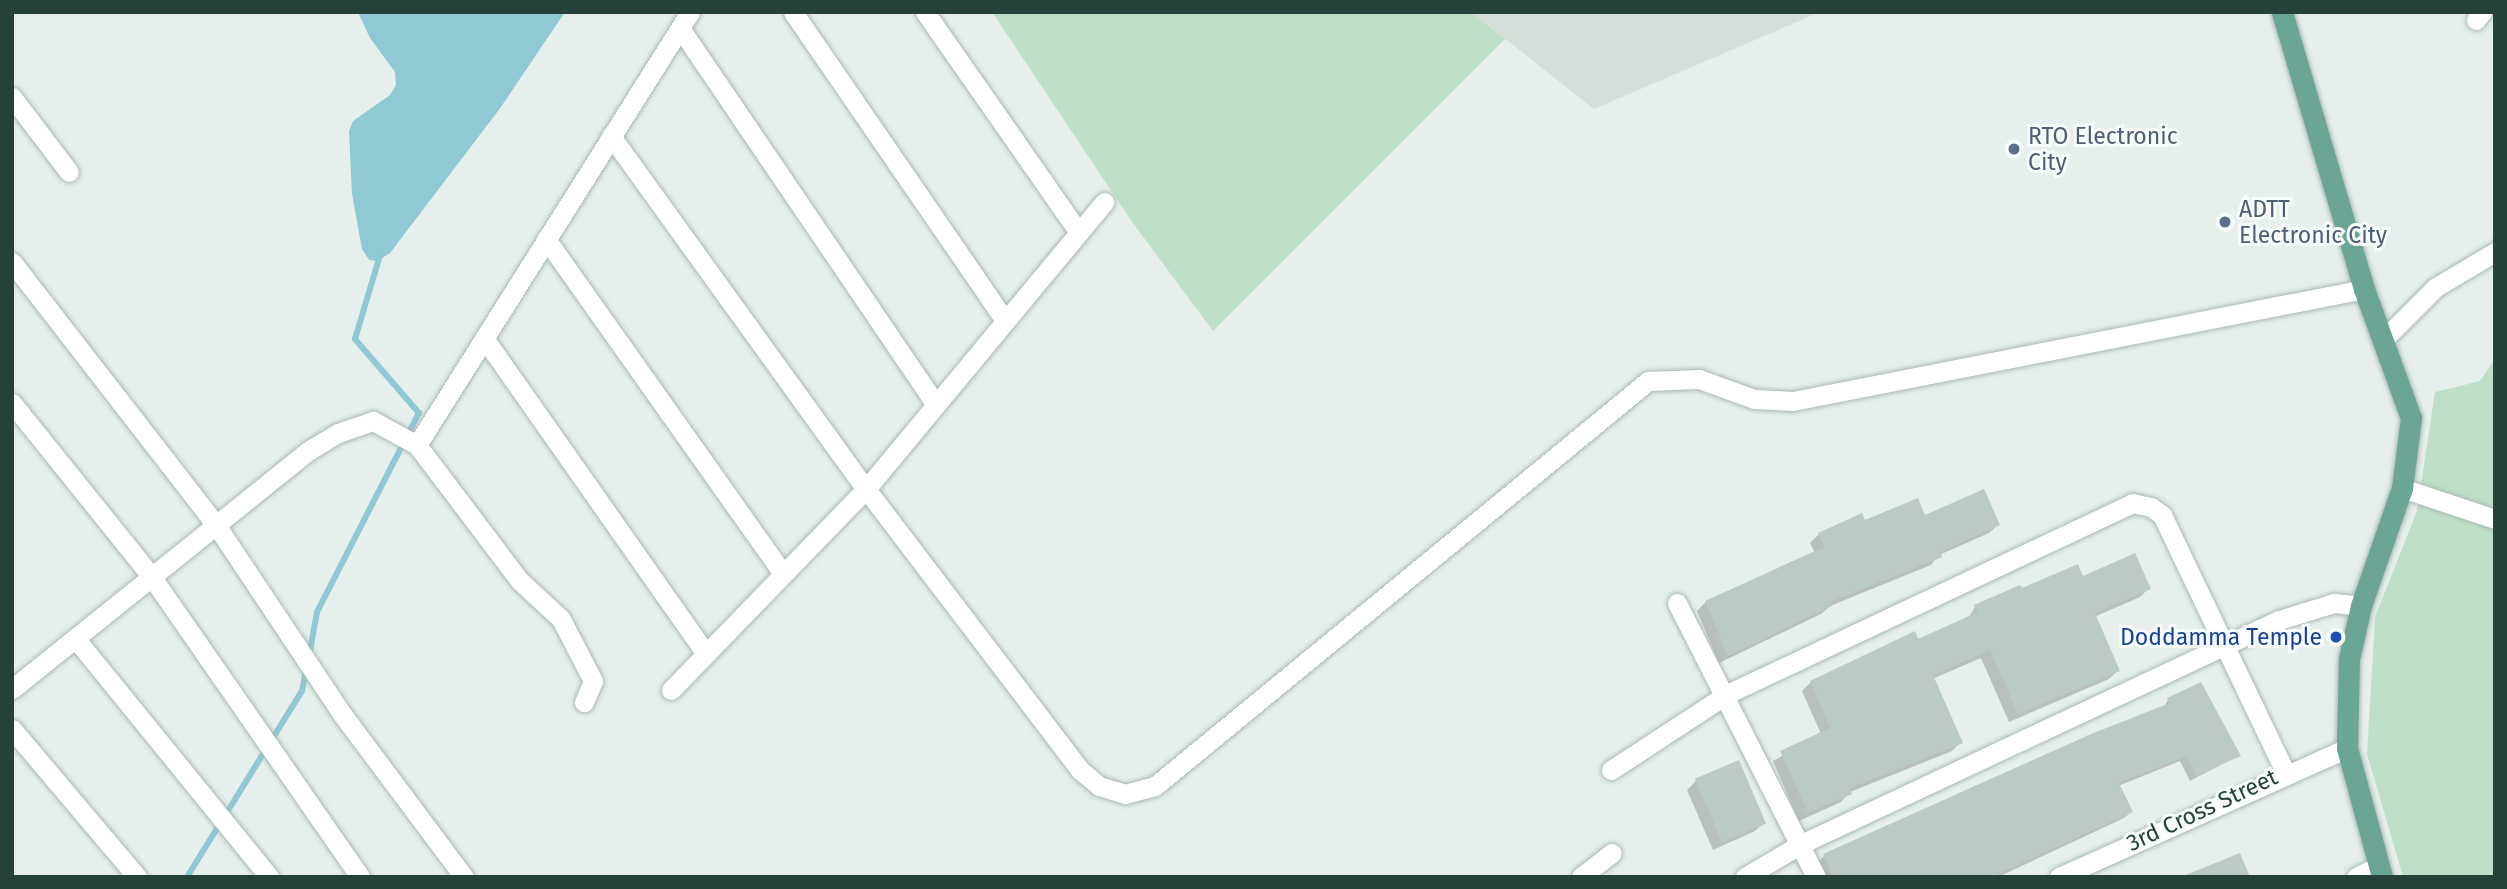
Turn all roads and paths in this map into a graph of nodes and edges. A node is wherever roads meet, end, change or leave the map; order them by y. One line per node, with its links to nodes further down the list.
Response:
1 (793, 12): 14 (street)
2 (925, 12): 9 (street)
3 (2282, 12): 13 (main road)
4 (685, 20): 6 (street); 18 (street)
5 (12, 97): 7 (street)
6 (611, 135): 10 (street); 21 (street)
7 (69, 172)
8 (1104, 202): 9 (street)
9 (1079, 233): 14 (street)
10 (546, 239): 15 (street); 24 (street)
11 (2495, 252): 16 (street)
12 (12, 262): 23 (street)
13 (2364, 289): 16 (main road); 21 (street)
14 (1005, 321): 18 (street)
15 (484, 338): 19 (street); 30 (street)
16 (2385, 338): 20 (main road)
17 (12, 403): 25 (street)
18 (936, 404): 21 (street)
19 (417, 445): 23 (street); 34 (street)
20 (2402, 488): 22 (street); 27 (main road)
21 (866, 489): 24 (street)
22 (2495, 519)
23 (216, 525): 25 (street); 45 (street)
24 (783, 574): 30 (street)
25 (152, 576): 28 (street); 44 (street)
26 (1677, 603): 33 (street)
27 (2361, 606): 29 (street); 36 (main road)
28 (75, 638): 31 (street); 43 (street)
29 (2224, 646): 33 (street); 38 (street); 39 (street)
30 (706, 654): 32 (street)
31 (12, 689)
32 (671, 690)
33 (1727, 694): 37 (street); 39 (street)
34 (584, 702)
35 (12, 729): 42 (street)
36 (2347, 748): 38 (street, 3rd Cross Street); 41 (main road)
37 (1611, 770)
38 (2285, 772): 49 (street, 3rd Cross Street)
39 (1801, 844): 47 (street); 48 (street)
40 (1612, 853): 46 (street)
41 (2381, 872): 50 (street)
42 (137, 877)
43 (269, 877)
44 (360, 877)
45 (464, 877)
46 (1581, 877)
47 (1745, 877)
48 (1816, 877)
49 (2059, 877)
50 (2356, 877)

